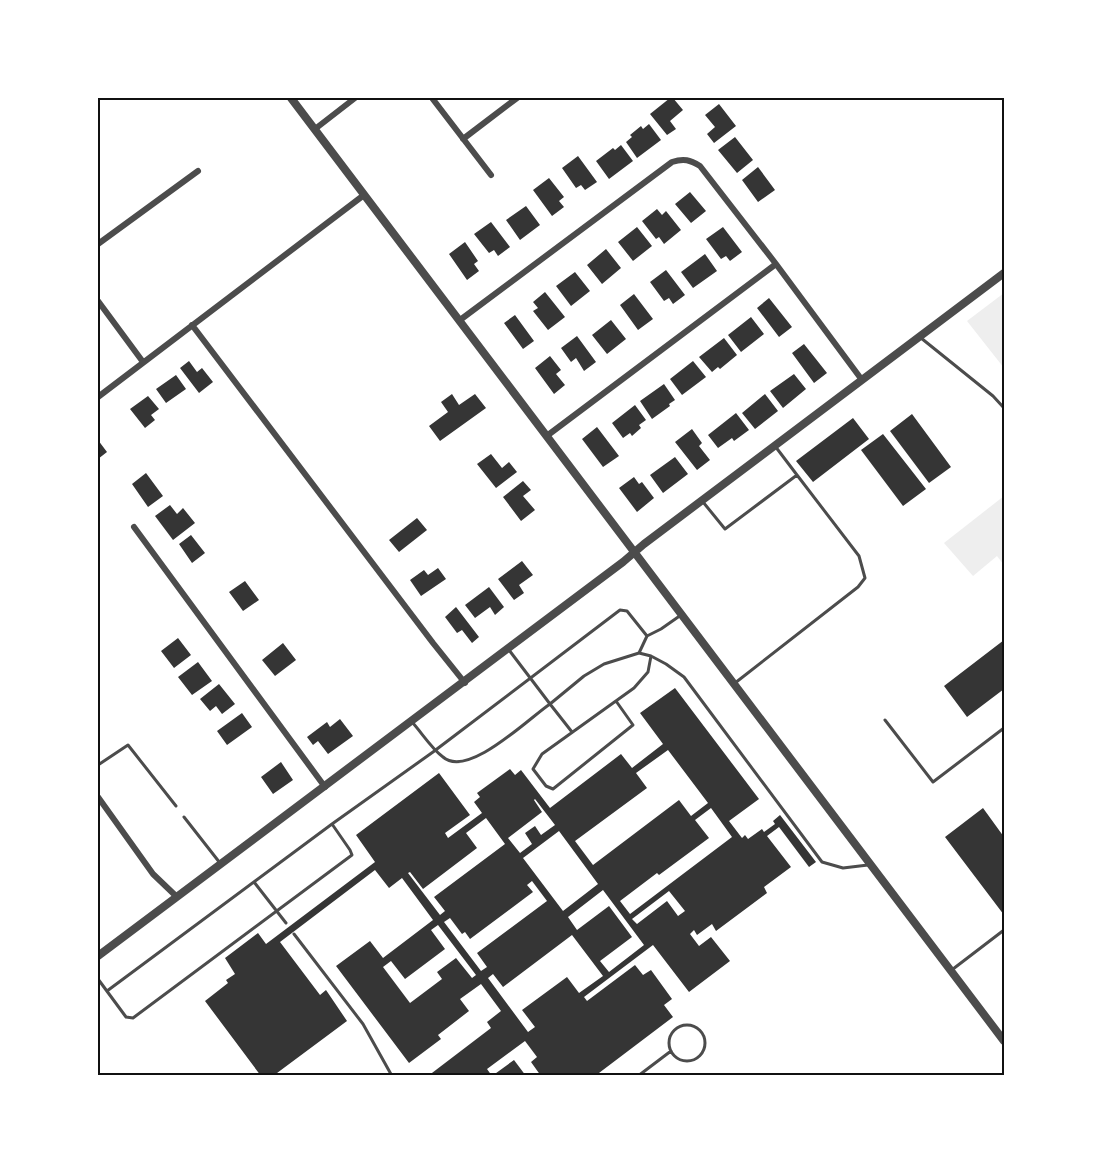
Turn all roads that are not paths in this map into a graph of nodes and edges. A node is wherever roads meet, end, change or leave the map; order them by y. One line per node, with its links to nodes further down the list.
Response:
1 (291, 98): 5 (street)
2 (355, 98): 5 (street)
3 (432, 98): 6 (street)
4 (517, 98): 6 (street)
5 (315, 129): 9 (street)
6 (463, 139): 8 (street)
7 (198, 171): 10 (street)
8 (491, 175)
9 (364, 195): 14 (street); 15 (street)
10 (98, 244)
11 (776, 264): 14 (street); 18 (street); 21 (street)
12 (1005, 273): 16 (street)
13 (98, 301): 17 (street)
14 (460, 320): 21 (street)
15 (192, 325): 17 (street); 33 (street)
16 (920, 337): 18 (street); 20 (lane)
17 (143, 362): 19 (street)
18 (862, 380): 22 (street)
19 (98, 397)
20 (1005, 408)
21 (548, 435): 26 (street)
22 (775, 446): 23 (lane); 24 (street)
23 (797, 475): 24 (lane); 34 (lane)
24 (702, 501): 26 (street)
25 (134, 527): 43 (street)
26 (635, 552): 27 (street); 29 (street)
27 (682, 614): 28 (lane); 34 (street)
28 (647, 636): 30 (lane); 32 (lane)
29 (508, 649): 32 (lane); 33 (street)
30 (639, 653): 31 (lane); 36 (lane)
31 (651, 656): 35 (lane); 49 (lane)
32 (531, 678): 36 (lane); 41 (lane)
33 (465, 683): 38 (street)
34 (735, 683): 49 (street)
35 (616, 701): 40 (lane); 40 (lane)
36 (550, 704): 40 (lane); 41 (lane)
37 (885, 720): 39 (lane)
38 (412, 722): 41 (lane); 43 (street)
39 (1005, 728)
40 (572, 732)
41 (436, 749): 47 (lane)
42 (98, 765): 45 (lane)
43 (325, 787): 48 (street)
44 (98, 797): 51 (street)
45 (176, 806)
46 (184, 817): 48 (lane)
47 (332, 824): 50 (lane); 52 (lane)
48 (221, 864): 51 (street)
49 (872, 864): 57 (street)
50 (254, 882): 52 (lane); 59 (lane)
51 (177, 897): 56 (street)
52 (276, 910): 53 (lane); 59 (lane)
53 (286, 923)
54 (1005, 930): 57 (lane)
55 (294, 934): 62 (lane)
56 (98, 956)
57 (951, 970): 60 (street)
58 (98, 979): 59 (lane)
59 (107, 991)
60 (1005, 1041)
61 (671, 1051): 61 (lane); 63 (lane)
62 (392, 1076)
63 (639, 1076)

